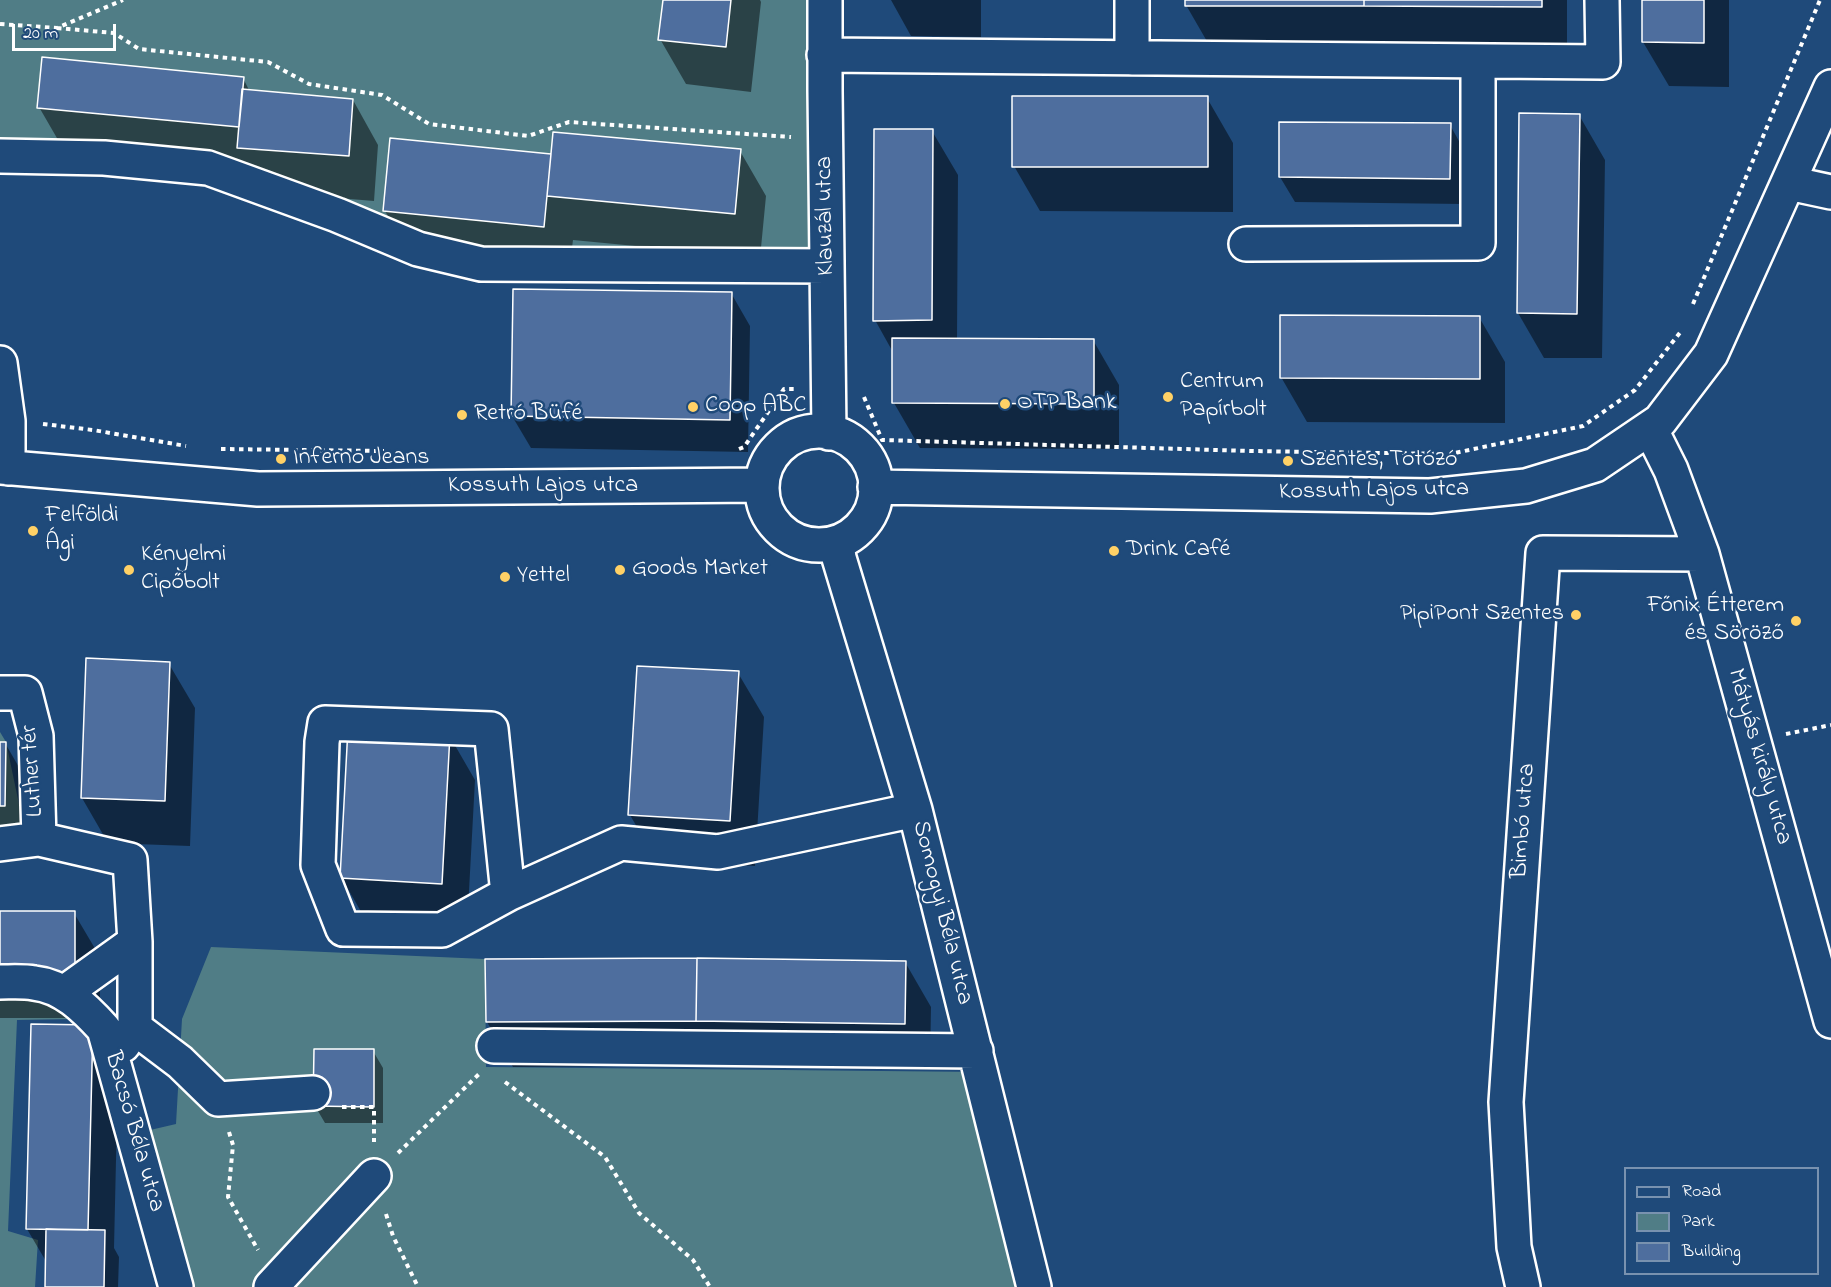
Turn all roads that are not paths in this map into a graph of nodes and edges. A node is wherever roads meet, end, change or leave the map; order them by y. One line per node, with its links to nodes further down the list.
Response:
1 (825, 0): 4 (street, Klauzál utca)
2 (1132, 0): 5 (street)
3 (1602, 0): 6 (street)
4 (824, 55): 5 (street); 12 (street, Klauzál utca)
5 (1132, 58): 6 (street)
6 (1478, 61): 11 (street)
7 (1831, 87): 9 (street, Kossuth Lajos utca)
8 (0, 156): 12 (street)
9 (1789, 183): 10 (street); 14 (street, Kossuth Lajos utca)
10 (1831, 192)
11 (1245, 244)
12 (827, 266): 15 (street, Klauzál utca)
13 (0, 363): 16 (street)
14 (1650, 428): 18 (street, Kossuth Lajos utca); 20 (street, Mátyás király utca)
15 (829, 433): 17 (street); 18 (street)
16 (4, 468): 17 (street, Kossuth Lajos utca)
17 (762, 485): 19 (street)
18 (875, 487): 19 (street)
19 (837, 542): 23 (street, Somogyi Béla utca)
20 (1702, 554): 30 (street, Mátyás király utca); 40 (street, Bimbó utca)
21 (0, 670): 22 (street)
22 (12, 693): 24 (street, Luther tér)
23 (915, 810): 26 (street); 32 (street, Somogyi Béla utca)
24 (39, 839): 25 (street); 27 (street)
25 (0, 844)
26 (508, 894): 26 (street)
27 (135, 942): 29 (street); 31 (street)
28 (0, 982): 29 (street, Bacsó Béla utca)
29 (64, 993): 34 (street, Bacsó Béla utca)
30 (1831, 1021)
31 (135, 1028): 34 (street); 35 (street)
32 (976, 1051): 33 (street); 39 (street, Somogyi Béla utca)
33 (490, 1056)
34 (113, 1060): 38 (street, Bacsó Béla utca)
35 (310, 1093)
36 (374, 1176): 37 (street)
37 (274, 1285)
38 (176, 1287)
39 (1034, 1287)
40 (1523, 1287)

